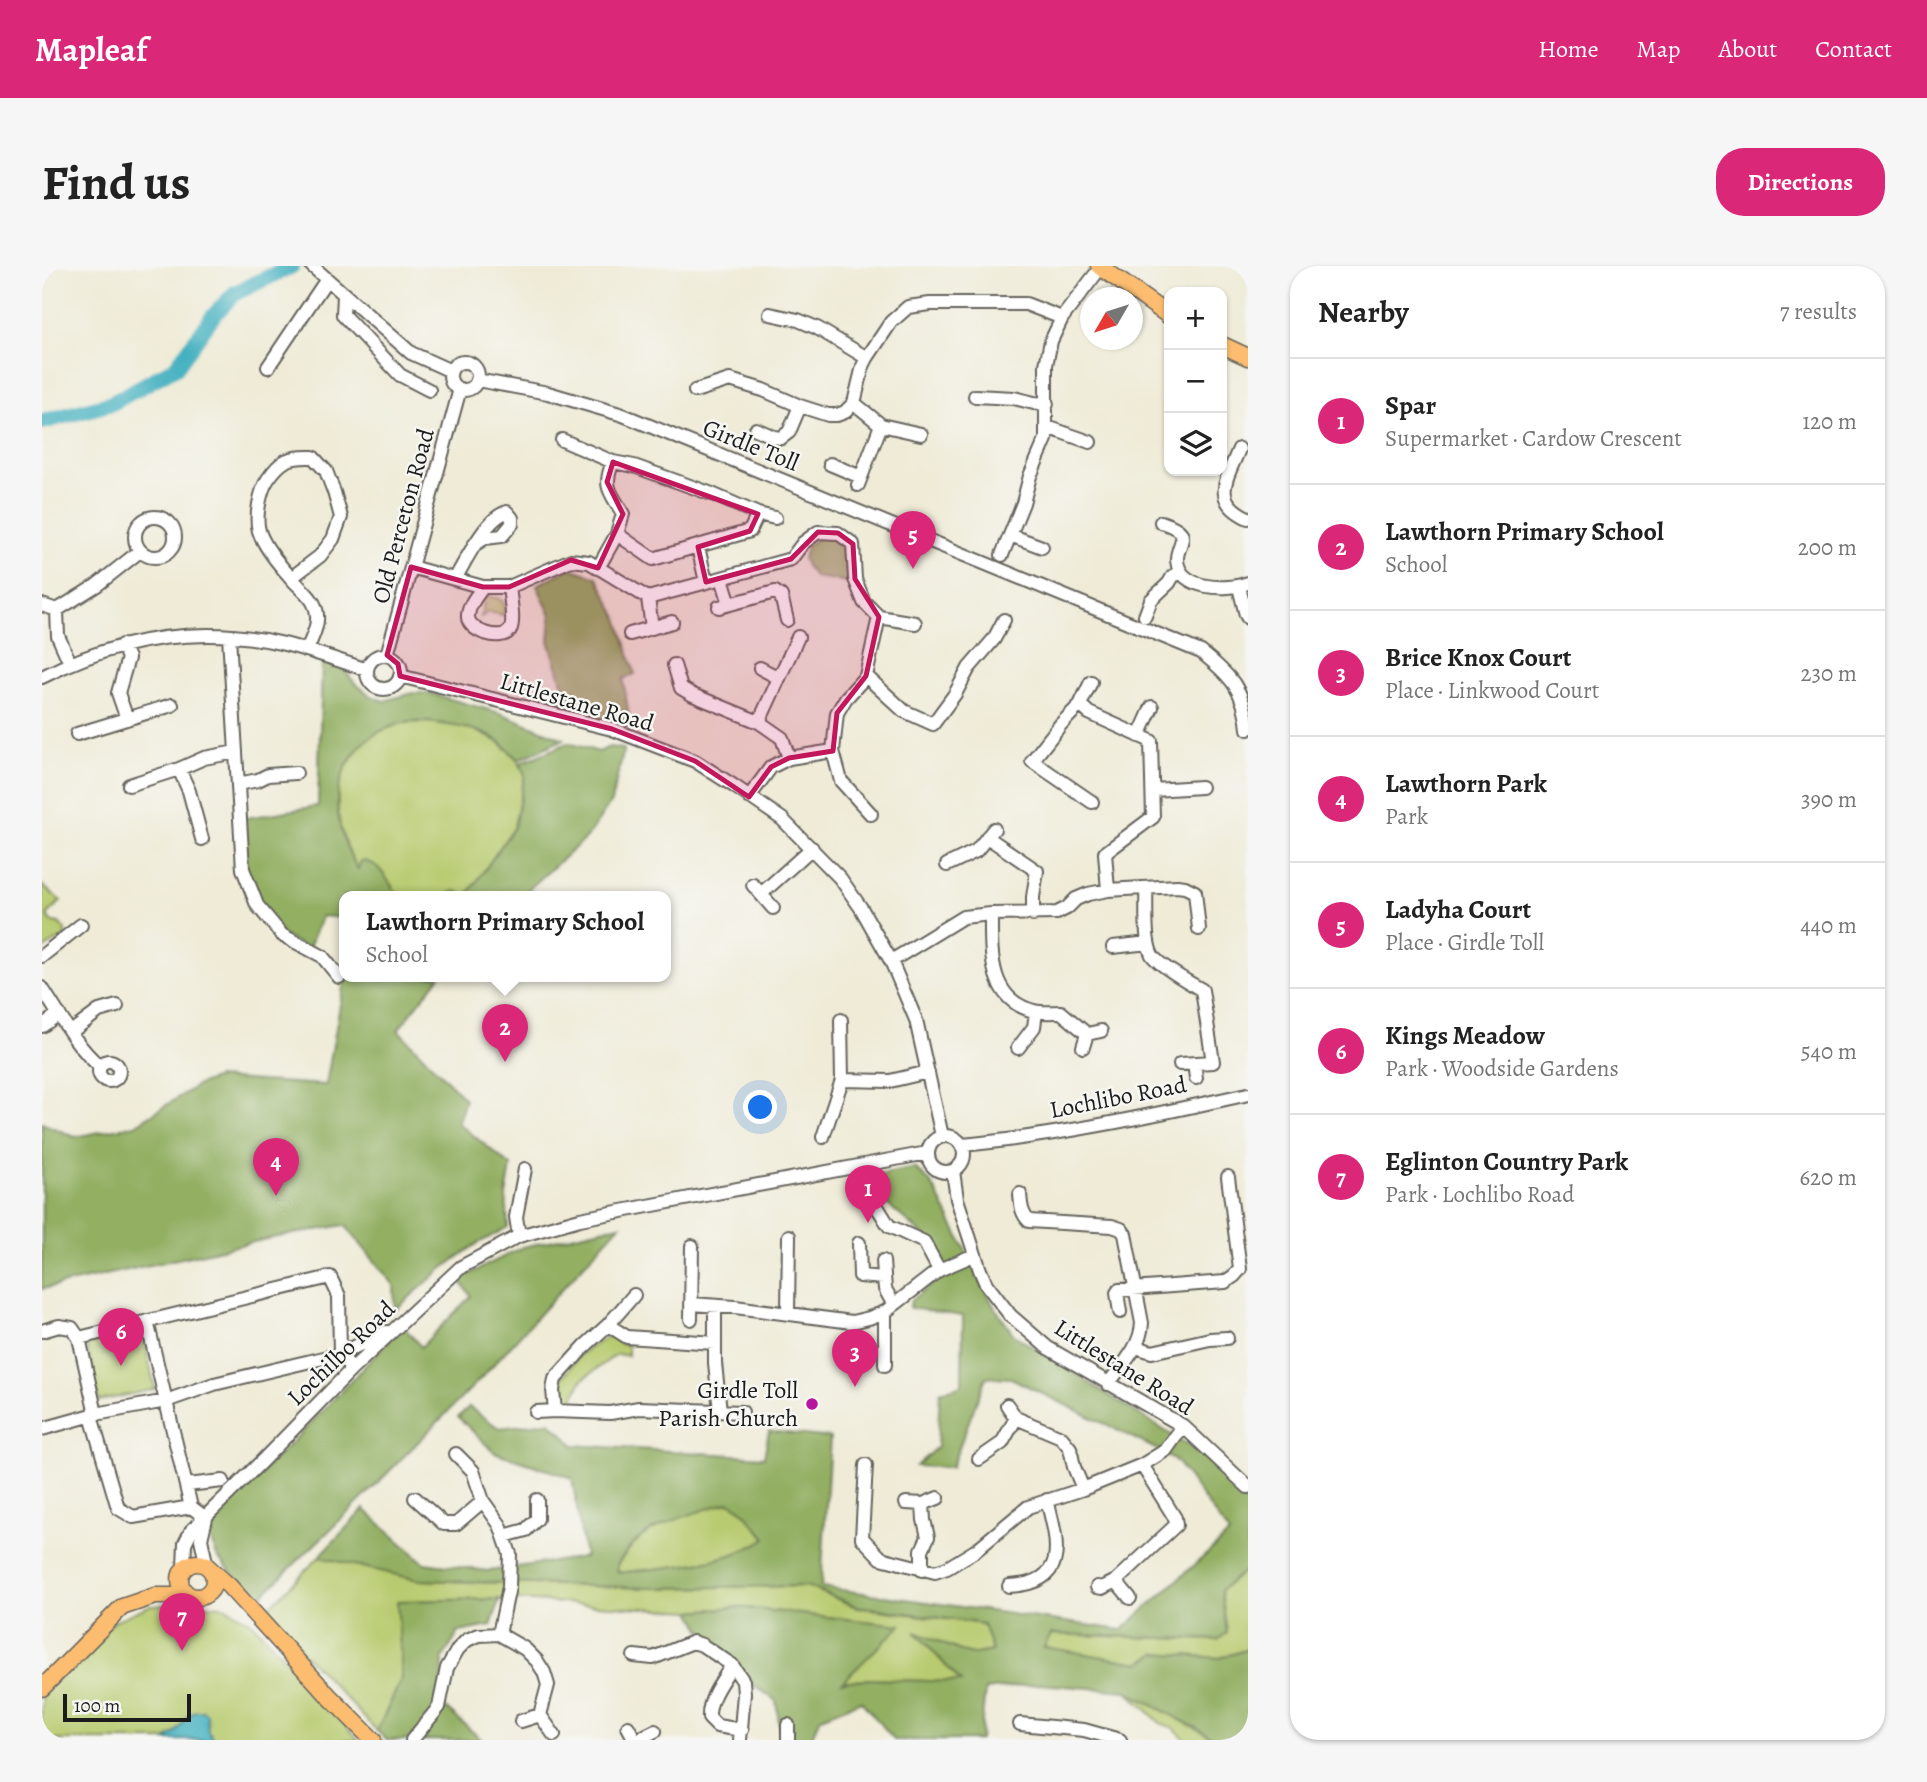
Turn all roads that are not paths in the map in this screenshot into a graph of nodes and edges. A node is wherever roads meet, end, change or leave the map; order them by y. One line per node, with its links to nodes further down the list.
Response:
1 (313, 267): 3 (street)
2 (1100, 267): 5 (main road); 7 (street)
3 (327, 279): 4 (street); 13 (street)
4 (344, 295): 8 (street); 10 (street)
5 (1164, 312)
6 (771, 314): 12 (street)
7 (1062, 318): 12 (street); 21 (street)
8 (396, 340): 10 (street); 14 (street)
9 (1227, 347): 11 (main road)
10 (382, 355): 17 (street)
11 (1248, 357)
12 (867, 358): 20 (street)
13 (268, 367)
14 (451, 371): 15 (street); 16 (street)
15 (477, 380): 16 (street); 84 (street, Girdle Toll)
16 (460, 389): 43 (street, Old Perceton Road)
17 (429, 390)
18 (695, 391): 22 (street)
19 (975, 396): 21 (street)
20 (854, 403): 22 (street); 23 (street)
21 (1047, 404): 24 (street)
22 (800, 406): 25 (street)
23 (881, 425): 26 (street); 31 (street)
24 (1047, 427): 28 (street); 37 (street)
25 (756, 429)
26 (921, 434)
27 (562, 440): 30 (street)
28 (1090, 442)
29 (1239, 449): 34 (street)
30 (614, 462): 32 (street); 36 (street)
31 (830, 464)
32 (758, 514): 33 (street); 39 (street)
33 (775, 518)
34 (1248, 518)
35 (1161, 522): 45 (street)
36 (617, 534): 39 (street); 44 (street)
37 (1010, 535): 40 (street); 42 (street)
38 (474, 545): 48 (street)
39 (698, 547): 49 (street)
40 (1042, 548)
41 (140, 551): 55 (street)
42 (1003, 555)
43 (411, 567): 48 (street); 69 (street, Old Perceton Road)
44 (598, 568): 52 (street); 53 (street)
45 (1181, 573): 50 (street); 56 (street)
46 (291, 578): 46 (street); 68 (street)
47 (722, 578): 49 (street); 57 (street); 59 (street)
48 (455, 579): 51 (street)
49 (706, 582): 53 (street)
50 (1243, 585): 58 (street)
51 (483, 587): 52 (street); 52 (street)
52 (509, 587)
53 (648, 598): 63 (street)
54 (42, 605): 55 (street)
55 (57, 610): 70 (street)
56 (1144, 616)
57 (879, 617): 62 (street); 75 (street)
58 (1248, 618)
59 (787, 620)
60 (1004, 620): 75 (street)
61 (672, 622): 63 (street)
62 (915, 623)
63 (652, 628): 64 (street)
64 (630, 634)
65 (229, 636): 67 (street); 68 (street); 88 (street)
66 (798, 637): 77 (street)
67 (122, 645): 70 (street); 82 (street)
68 (307, 650): 73 (street)
69 (387, 655): 73 (street); 74 (street)
70 (70, 663): 76 (street)
71 (674, 665): 83 (street)
72 (760, 668): 77 (street)
73 (367, 670): 74 (street)
74 (400, 676): 96 (street, Littlestane Road)
75 (866, 676): 87 (street)
76 (42, 677)
77 (779, 678): 83 (street)
78 (1091, 682): 80 (street)
79 (173, 705): 82 (street)
80 (1080, 705): 86 (street); 97 (street)
81 (1152, 707): 86 (street)
82 (127, 719): 85 (street)
83 (759, 722): 89 (street)
84 (1248, 729)
85 (77, 734)
86 (1139, 736): 95 (street)
87 (833, 751): 89 (street); 98 (street)
88 (236, 752): 90 (street); 92 (street)
89 (789, 758): 96 (street)
90 (179, 769): 93 (street); 99 (street)
91 (296, 773): 92 (street)
92 (238, 784): 113 (street)
93 (129, 785)
94 (1201, 787): 95 (street)
95 (1153, 790): 103 (street)
96 (749, 797): 100 (street, Littlestane Road)
97 (1091, 802)
98 (870, 814)
99 (202, 839)
100 (812, 848): 104 (street); 112 (street, Littlestane Road)
101 (947, 865): 106 (street)
102 (1146, 889): 103 (street); 108 (street); 109 (street)
103 (1108, 890): 106 (street)
104 (773, 908)
105 (991, 914): 106 (street); 112 (street); 116 (street)
106 (1033, 915)
107 (81, 925): 111 (street)
108 (1199, 929)
109 (1148, 943): 110 (street); 123 (street)
110 (1113, 947)
111 (42, 956)
112 (891, 961): 126 (street, Littlestane Road)
113 (339, 977)
114 (42, 988): 117 (street)
115 (117, 1006): 121 (street)
116 (1036, 1012): 120 (street); 122 (street)
117 (59, 1014): 119 (street); 121 (street)
118 (841, 1020): 128 (street)
119 (42, 1027)
120 (1101, 1031)
121 (72, 1032): 125 (street)
122 (1018, 1048)
123 (1194, 1063): 124 (street); 127 (street)
124 (1180, 1064)
125 (100, 1066)
126 (928, 1072): 128 (street); 130 (street, Littlestane Road)
127 (1196, 1078)
128 (842, 1080): 131 (street)
129 (1248, 1094): 132 (street, Lochlibo Road)
130 (942, 1136): 132 (street); 133 (street)
131 (823, 1138)
132 (963, 1151): 135 (street)
133 (927, 1153): 135 (street); 139 (street, Lochilbo Road)
134 (525, 1168): 139 (street)
135 (948, 1171): 143 (street, Littlestane Road)
136 (1228, 1177): 147 (street)
137 (869, 1182): 145 (street)
138 (1020, 1194): 147 (street)
139 (519, 1236): 157 (street, Lochilbo Road)
140 (789, 1236): 153 (street)
141 (859, 1243): 146 (street)
142 (692, 1246): 149 (street)
143 (974, 1255): 145 (street); 166 (street, Littlestane Road)
144 (883, 1261): 146 (street)
145 (939, 1270): 151 (street)
146 (883, 1278): 151 (street)
147 (1135, 1289): 152 (street); 162 (street)
148 (634, 1295): 156 (street)
149 (691, 1304): 150 (street); 154 (street)
150 (715, 1306): 153 (street); 161 (street)
151 (890, 1309): 153 (street); 164 (street)
152 (1120, 1312)
153 (788, 1313)
154 (691, 1319)
155 (147, 1321): 159 (street); 163 (street); 167 (street)
156 (608, 1325): 161 (street); 169 (street)
157 (396, 1328): 163 (street); 165 (street, Lochilbo Road)
158 (42, 1331): 159 (street)
159 (79, 1338): 173 (street)
160 (1227, 1338): 162 (street)
161 (715, 1343): 170 (street)
162 (1136, 1347): 166 (street)
163 (340, 1354): 165 (street); 167 (street)
164 (886, 1365)
165 (352, 1370): 193 (street, Lochilbo Road)
166 (1108, 1384): 175 (street, Littlestane Road)
167 (166, 1401): 173 (street); 182 (street)
168 (1007, 1405): 174 (street)
169 (555, 1410): 170 (street); 171 (street)
170 (720, 1411): 172 (street)
171 (536, 1412)
172 (742, 1412)
173 (93, 1415): 176 (street); 192 (street)
174 (1016, 1418): 178 (street); 184 (street)
175 (1183, 1426): 180 (street); 183 (street, Littlestane Road)
176 (42, 1429)
177 (456, 1454): 189 (street)
178 (979, 1459)
179 (866, 1465): 197 (street)
180 (1142, 1465): 184 (street); 199 (street)
181 (223, 1480): 182 (street)
182 (187, 1485): 192 (street)
183 (1248, 1487)
184 (1083, 1489): 188 (street)
185 (938, 1497): 191 (street)
186 (415, 1498): 189 (street)
187 (537, 1500): 194 (street)
188 (1047, 1500): 197 (street); 198 (street)
189 (483, 1501): 194 (street)
190 (906, 1503): 191 (street)
191 (923, 1504): 197 (street)
192 (191, 1507): 193 (street)
193 (206, 1518): 195 (street); 196 (street, Lochilbo Road)
194 (504, 1536): 207 (street)
195 (208, 1567): 196 (main road); 204 (main road); 206 (main road)
196 (182, 1570): 203 (main road); 204 (main road)
197 (922, 1570)
198 (1043, 1579): 200 (street); 202 (street)
199 (1116, 1581): 201 (street); 205 (street)
200 (1009, 1586)
201 (1097, 1587)
202 (1051, 1590)
203 (155, 1596): 204 (main road); 210 (main road)
204 (197, 1596): 206 (main road)
205 (1130, 1598)
206 (249, 1610): 219 (main road)
207 (499, 1634): 211 (street); 220 (street)
208 (634, 1656): 209 (street)
209 (732, 1665): 218 (street); 218 (street)
210 (42, 1688)
211 (540, 1715): 212 (street); 217 (street)
212 (522, 1721)
213 (1020, 1724): 223 (street)
214 (788, 1725): 222 (street)
215 (628, 1727): 221 (street)
216 (655, 1731): 221 (street)
217 (554, 1735)
218 (741, 1735)
219 (373, 1740)
220 (412, 1740)
221 (636, 1740)
222 (788, 1740)
223 (1120, 1740)

